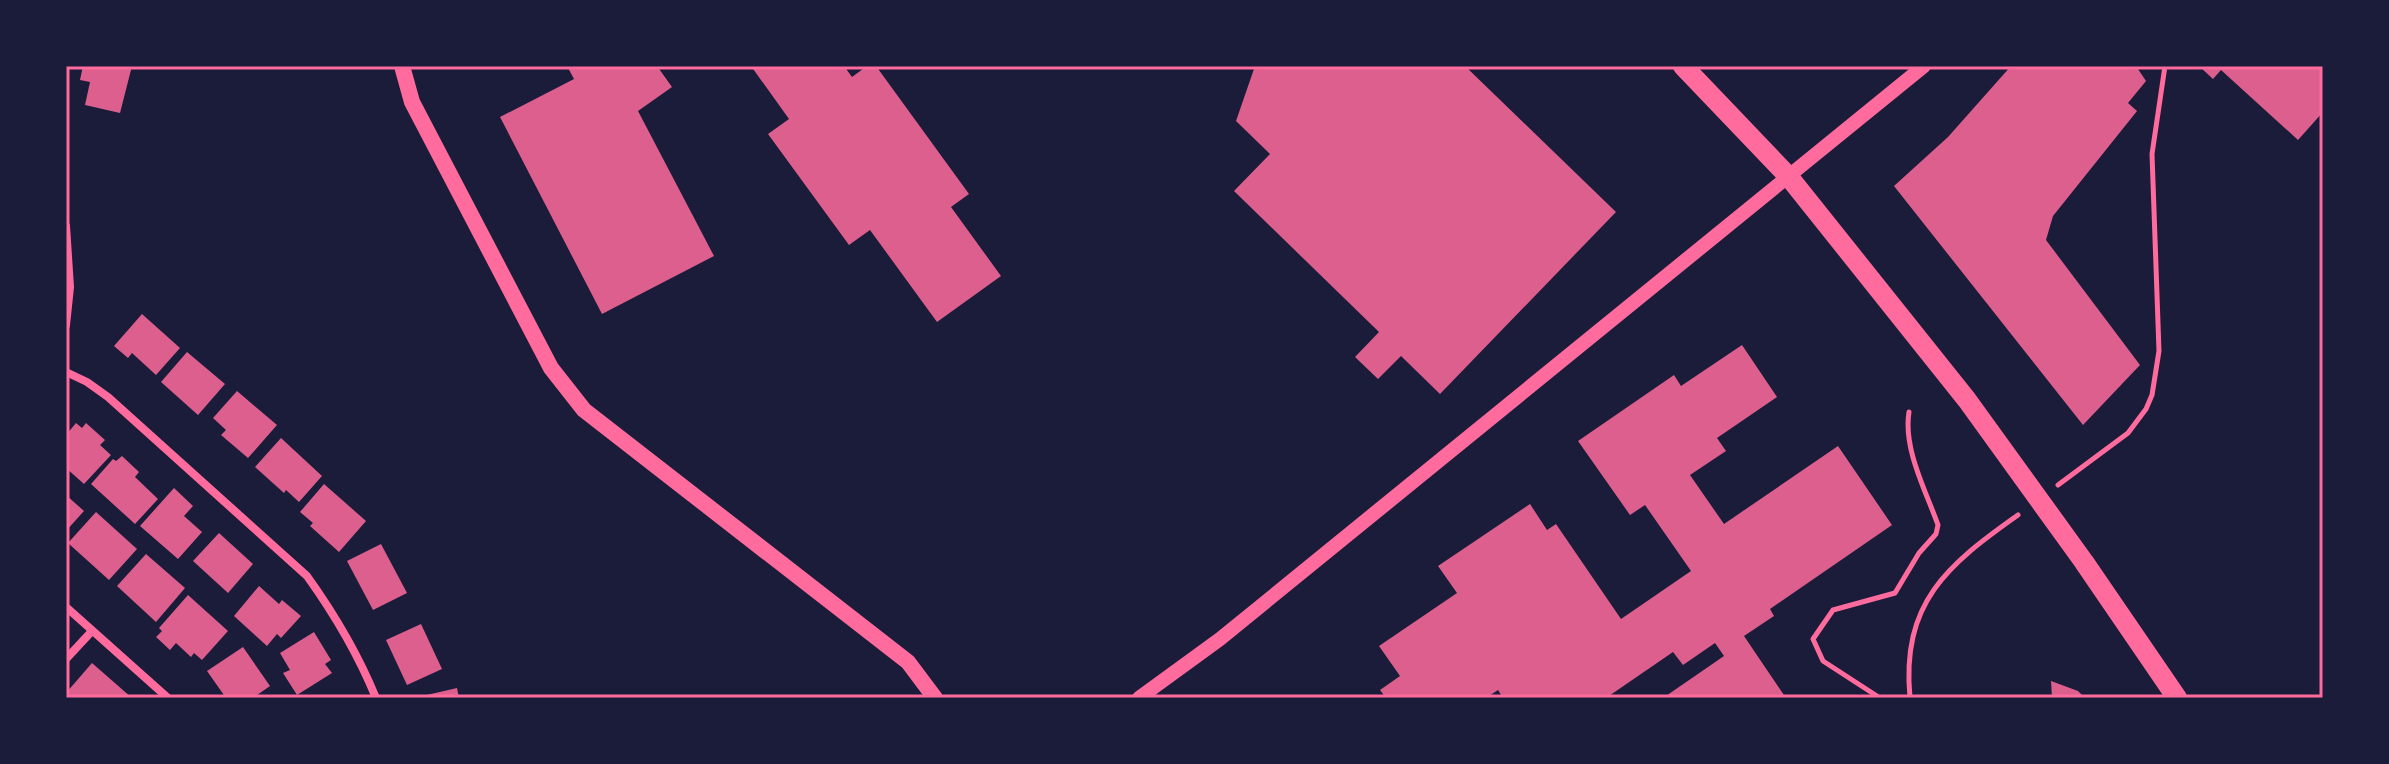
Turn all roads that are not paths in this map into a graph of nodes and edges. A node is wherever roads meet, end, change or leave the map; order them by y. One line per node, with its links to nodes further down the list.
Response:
1 (402, 66): 13 (main road)
2 (1683, 66): 4 (main road)
3 (1924, 66): 4 (street)
4 (1789, 177): 14 (street); 15 (main road)
5 (66, 226): 6 (street)
6 (66, 325)
7 (66, 372): 12 (street)
8 (66, 607): 9 (street)
9 (92, 631): 10 (street); 11 (street)
10 (66, 659)
11 (168, 698)
12 (376, 698)
13 (935, 698)
14 (1139, 698)
15 (2177, 698)

